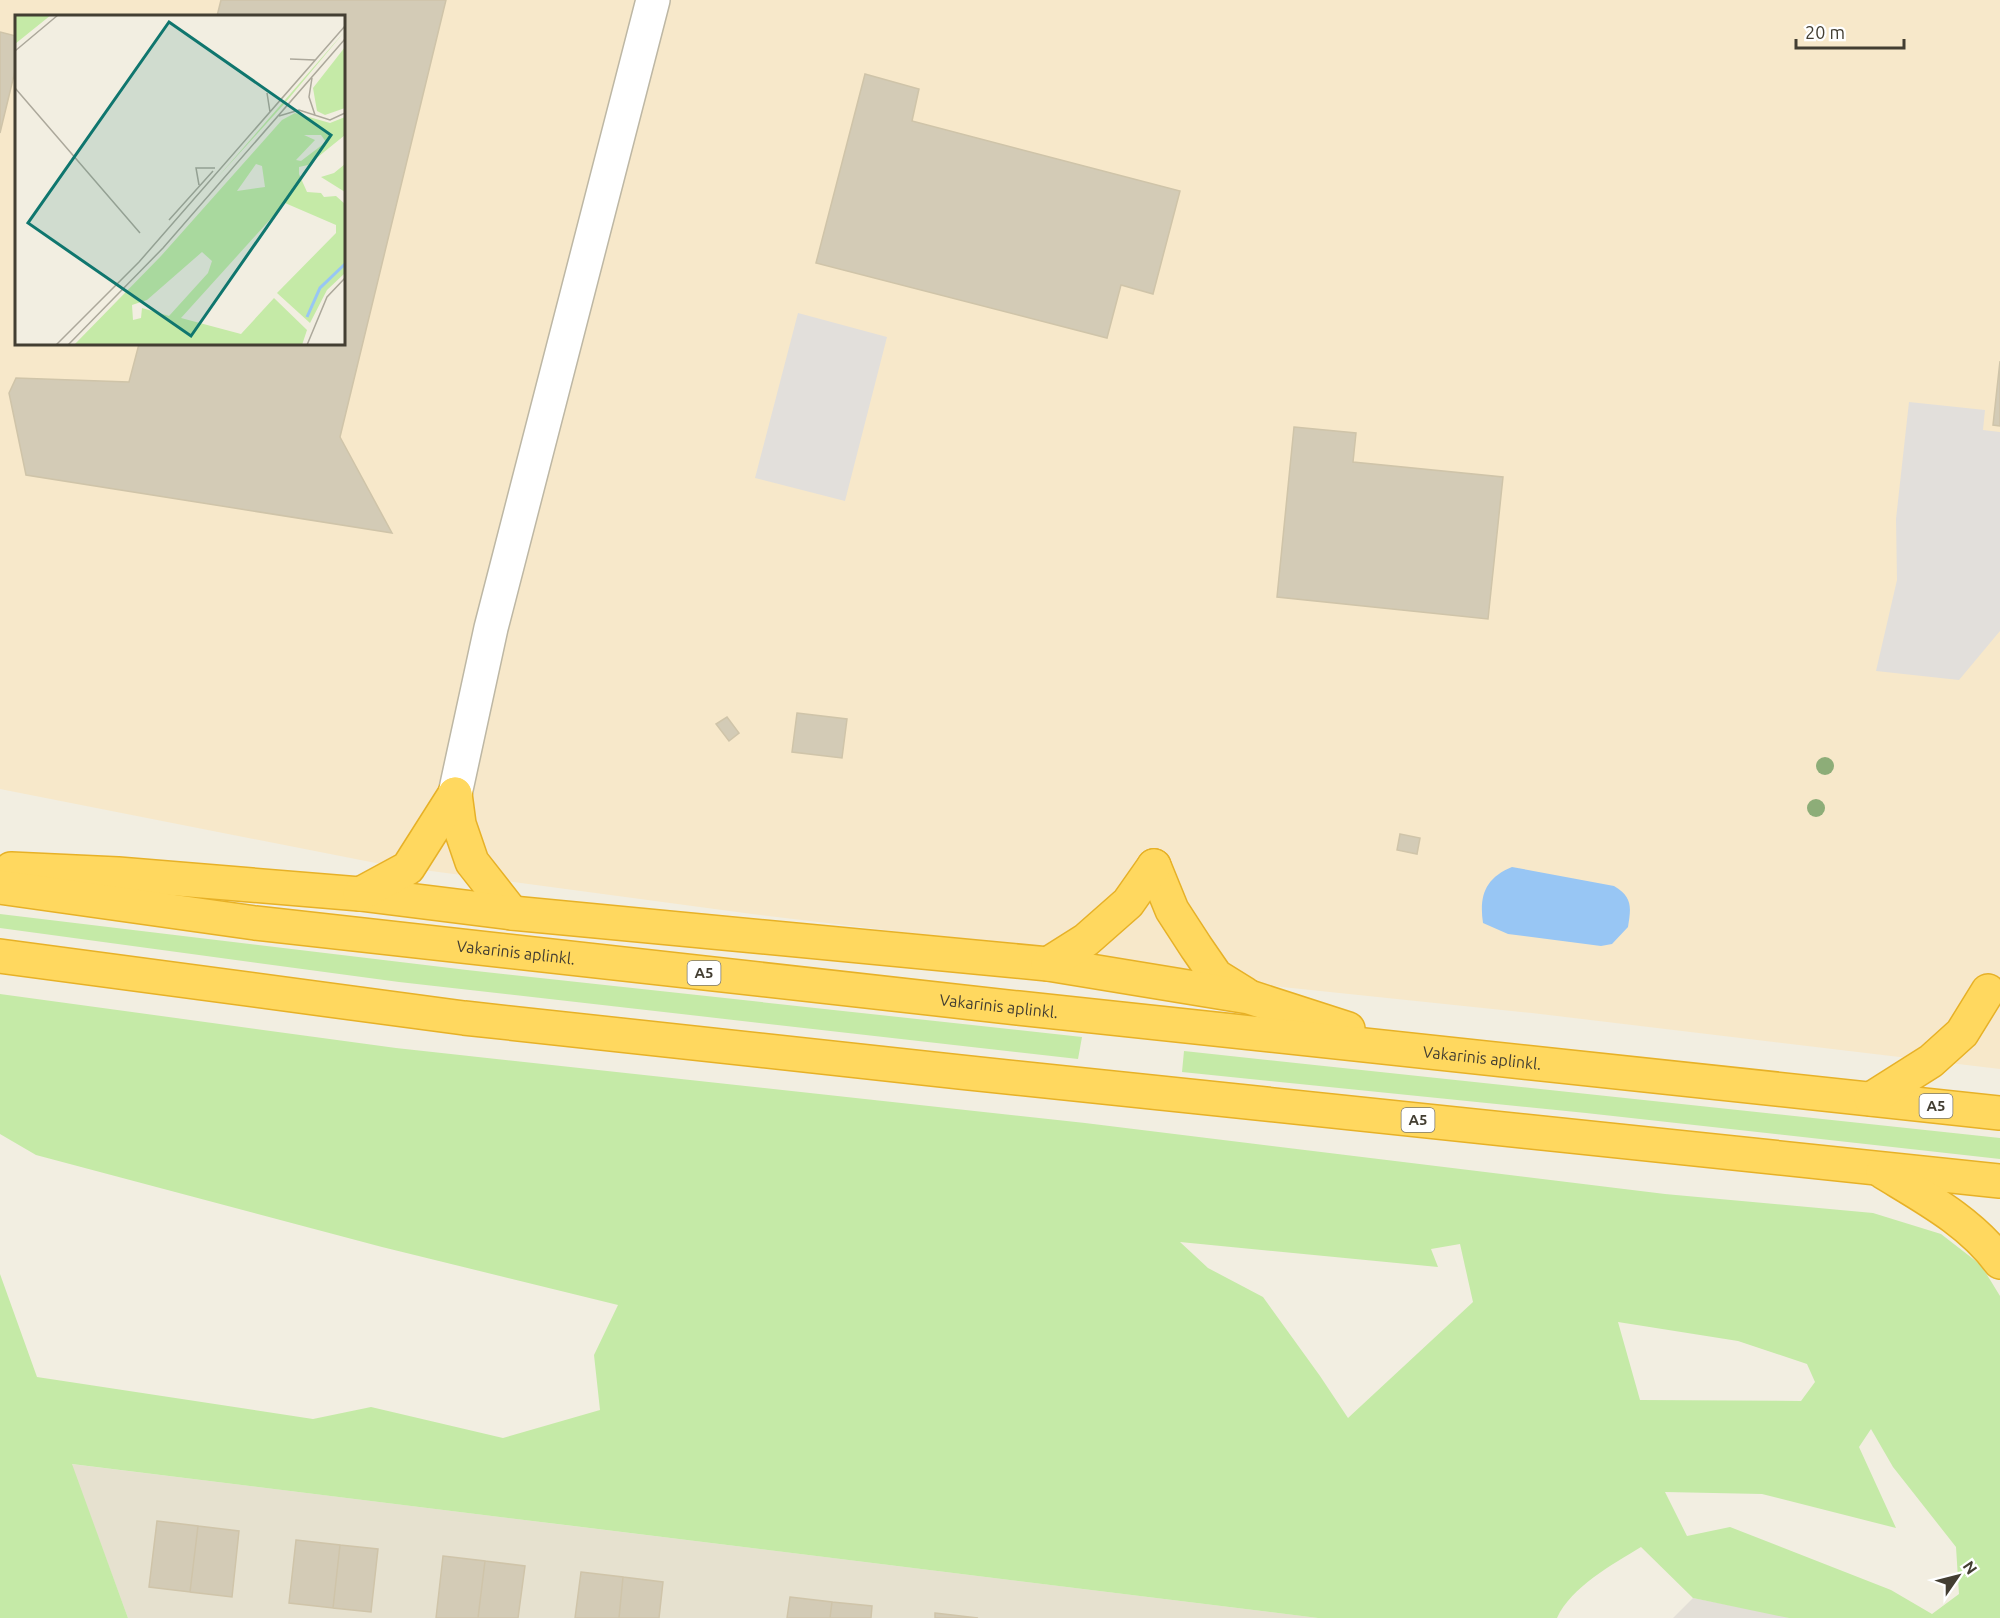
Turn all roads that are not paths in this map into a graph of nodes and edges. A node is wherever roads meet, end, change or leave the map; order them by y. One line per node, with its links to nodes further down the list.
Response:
1 (653, 0): 2 (street)
2 (455, 794): 5 (highway); 6 (highway)
3 (0, 869): 5 (highway)
4 (0, 887): 11 (highway, Vakarinis aplinkl. / A5)
5 (360, 894): 6 (highway)
6 (512, 913): 8 (highway)
7 (0, 956): 14 (highway, A5)
8 (1048, 964): 10 (highway); 10 (highway)
9 (1988, 991): 12 (highway)
10 (1249, 997): 11 (highway)
11 (1410, 1049): 12 (highway, Vakarinis aplinkl. / A5)
12 (1871, 1099): 13 (highway, Vakarinis aplinkl. / A5)
13 (2000, 1113)
14 (1876, 1168): 15 (highway, A5); 16 (highway)
15 (2000, 1181)
16 (2000, 1262)

